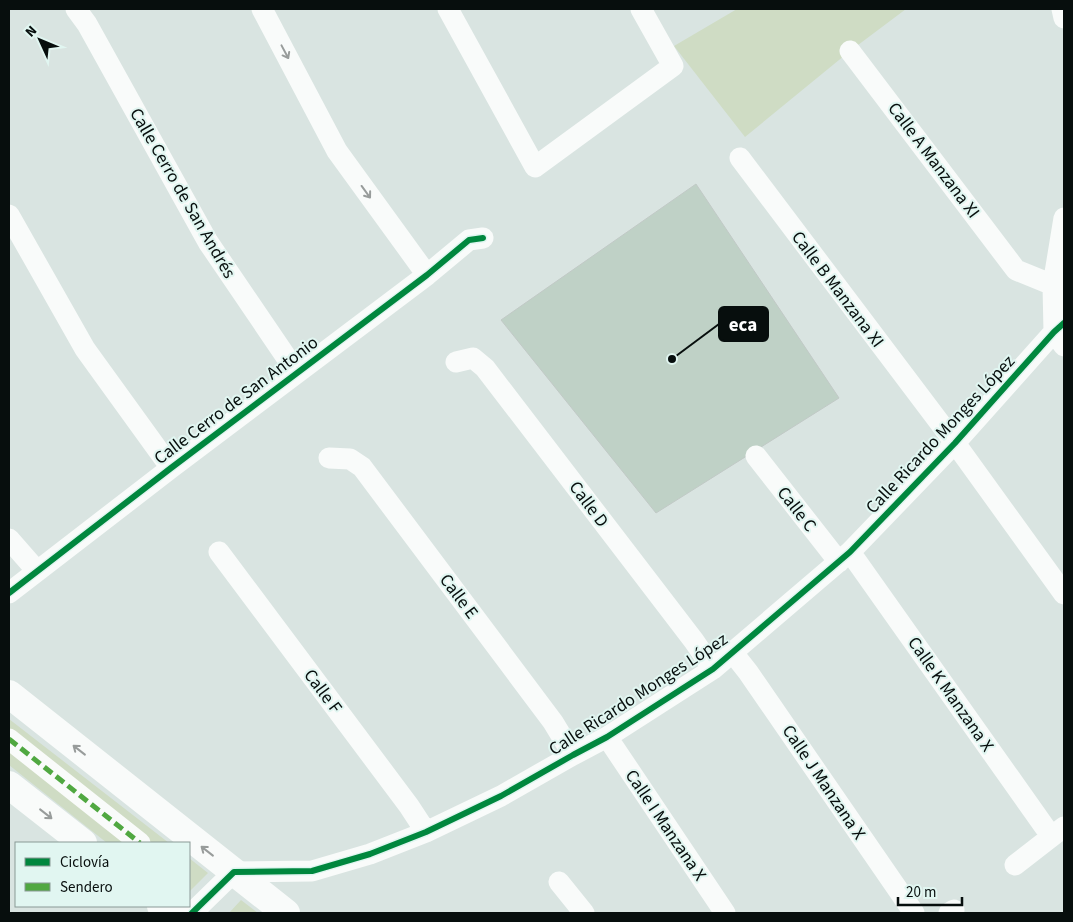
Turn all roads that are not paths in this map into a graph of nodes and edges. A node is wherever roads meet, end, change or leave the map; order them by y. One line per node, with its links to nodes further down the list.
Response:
1 (76, 9): 16 (street, Calle Cerro de San Andrés)
2 (262, 9): 12 (street, one-way to 12)
3 (448, 9): 4 (street)
4 (641, 9)
5 (1062, 9): 6 (street)
6 (1064, 18)
7 (850, 52): 13 (street, Calle A Manzana XI)
8 (740, 158): 17 (street, Calle B Manzana XI)
9 (9, 215): 20 (street)
10 (1064, 218): 13 (street)
11 (484, 238): 12 (street, Calle Cerro de San Antonio)
12 (427, 275): 16 (street, Calle Cerro de San Antonio)
13 (1053, 285): 14 (street)
14 (1061, 334): 17 (street, Calle Ricardo Monges López)
15 (456, 362): 28 (street, Calle D)
16 (297, 372): 20 (street, Calle Cerro de San Antonio)
17 (955, 443): 23 (street, Calle Ricardo Monges López); 26 (street, Calle B Manzana XI)
18 (756, 456): 23 (street, Calle C)
19 (329, 458): 32 (street, Calle E)
20 (171, 468): 24 (street, Calle Cerro de San Antonio)
21 (9, 539): 24 (street)
22 (219, 552): 34 (street, Calle F)
23 (844, 557): 27 (street, Calle Ricardo Monges López); 35 (street, Calle K Manzana X)
24 (37, 571): 25 (street, Calle Cerro de San Antonio)
25 (9, 593)
26 (1064, 594)
27 (733, 653): 28 (street, Calle Ricardo Monges López); 45 (street, Calle J Manzana X)
28 (713, 669): 30 (street, Calle Ricardo Monges López)
29 (9, 694): 39 (main road, one-way to 29)
30 (606, 736): 32 (street, Calle Ricardo Monges López); 44 (street, Calle I Manzana X)
31 (9, 739): 37 (street)
32 (574, 755): 34 (street, Calle Ricardo Monges López)
33 (9, 784): 36 (main road, one-way to 36)
34 (426, 832): 39 (street, Calle Ricardo Monges López)
35 (1058, 832): 38 (street)
36 (82, 842)
37 (139, 842)
38 (1014, 865)
39 (234, 872): 41 (street); 42 (main road)
40 (559, 882): 43 (street)
41 (192, 913)
42 (286, 913)
43 (584, 913)
44 (725, 913)
45 (914, 913)

